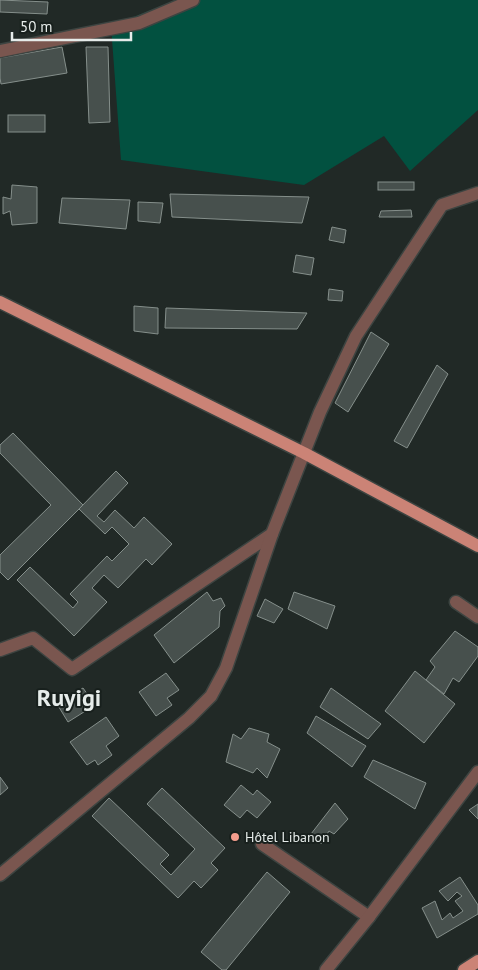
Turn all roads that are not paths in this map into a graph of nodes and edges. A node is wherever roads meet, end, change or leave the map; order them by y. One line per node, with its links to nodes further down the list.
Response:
1 (193, 0): 2 (street)
2 (0, 51)
3 (478, 194): 5 (street)
4 (0, 302): 5 (main road)
5 (304, 453): 6 (street); 7 (main road)
6 (272, 534): 10 (street); 13 (street)
7 (478, 546)
8 (456, 602): 9 (street)
9 (478, 617)
10 (0, 650)
11 (478, 772): 14 (street)
12 (262, 844): 14 (street)
13 (0, 875)
14 (369, 917): 16 (street)
15 (478, 961): 17 (main road)
16 (326, 970)
17 (464, 970)

